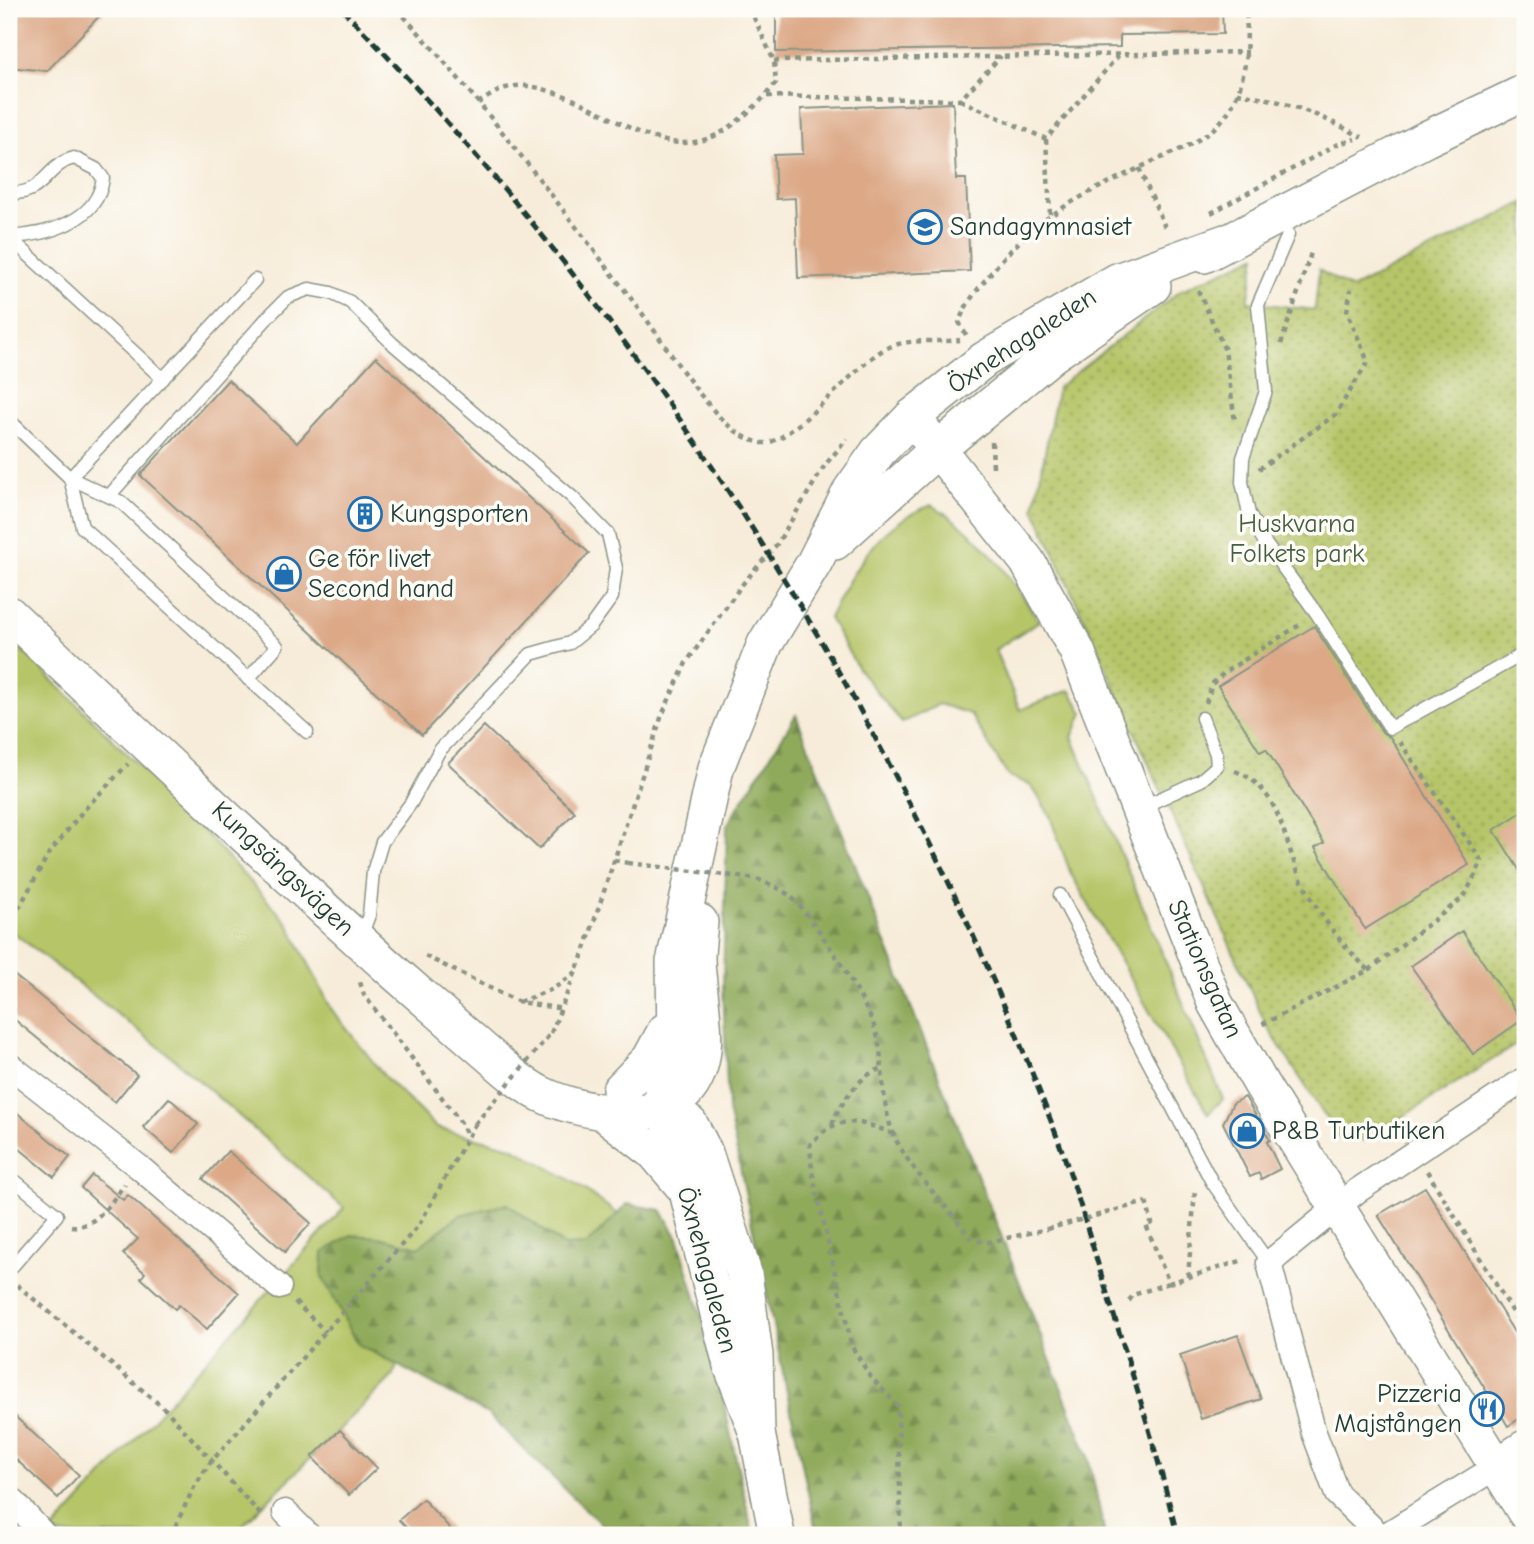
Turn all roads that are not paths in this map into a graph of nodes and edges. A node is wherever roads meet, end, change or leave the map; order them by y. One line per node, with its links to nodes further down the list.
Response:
1 (1525, 92): 5 (street, Öxnehagaleden)
2 (9, 193): 4 (lane)
3 (1289, 235): 15 (lane)
4 (9, 237): 7 (lane)
5 (1224, 242): 8 (street, Öxnehagaleden); 10 (street, Öxnehagaleden)
6 (256, 280): 7 (lane)
7 (163, 379): 11 (lane)
8 (912, 417): 10 (street, Stationsgatan); 13 (street, Öxnehagaleden)
9 (9, 419): 11 (lane)
10 (939, 448): 13 (street, Öxnehagaleden); 20 (street, Stationsgatan)
11 (70, 478): 12 (lane); 16 (lane)
12 (109, 496): 16 (lane); 22 (lane)
13 (814, 563): 19 (street, Öxnehagaleden)
14 (9, 614): 22 (street, Kungsängsvägen)
15 (1525, 653)
16 (248, 679): 18 (lane)
17 (1202, 718): 20 (lane)
18 (307, 732)
19 (706, 807): 23 (street, Öxnehagaleden); 25 (street, Öxnehagaleden)
20 (1139, 809): 31 (street, Stationsgatan)
21 (1060, 895): 32 (lane)
22 (360, 940): 27 (street, Kungsängsvägen)
23 (672, 1008): 27 (street); 28 (street, Öxnehagaleden)
24 (9, 1065): 34 (street)
25 (697, 1076): 28 (street); 30 (street, Öxnehagaleden)
26 (1525, 1079): 31 (street)
27 (597, 1102): 28 (street, Kungsängsvägen); 30 (street, Kungsängsvägen)
28 (665, 1105): 30 (street, Öxnehagaleden)
29 (9, 1176): 33 (lane)
30 (700, 1186): 42 (street, Öxnehagaleden)
31 (1338, 1206): 32 (street); 36 (street, Stationsgatan)
32 (1269, 1263): 43 (street)
33 (9, 1270)
34 (279, 1287)
35 (1525, 1448): 36 (street)
36 (1496, 1467): 38 (street, Stationsgatan); 44 (street)
37 (9, 1497): 40 (street)
38 (1525, 1512)
39 (285, 1513): 41 (street)
40 (44, 1535)
41 (308, 1535)
42 (777, 1535)
43 (1379, 1535)
44 (1386, 1535)

